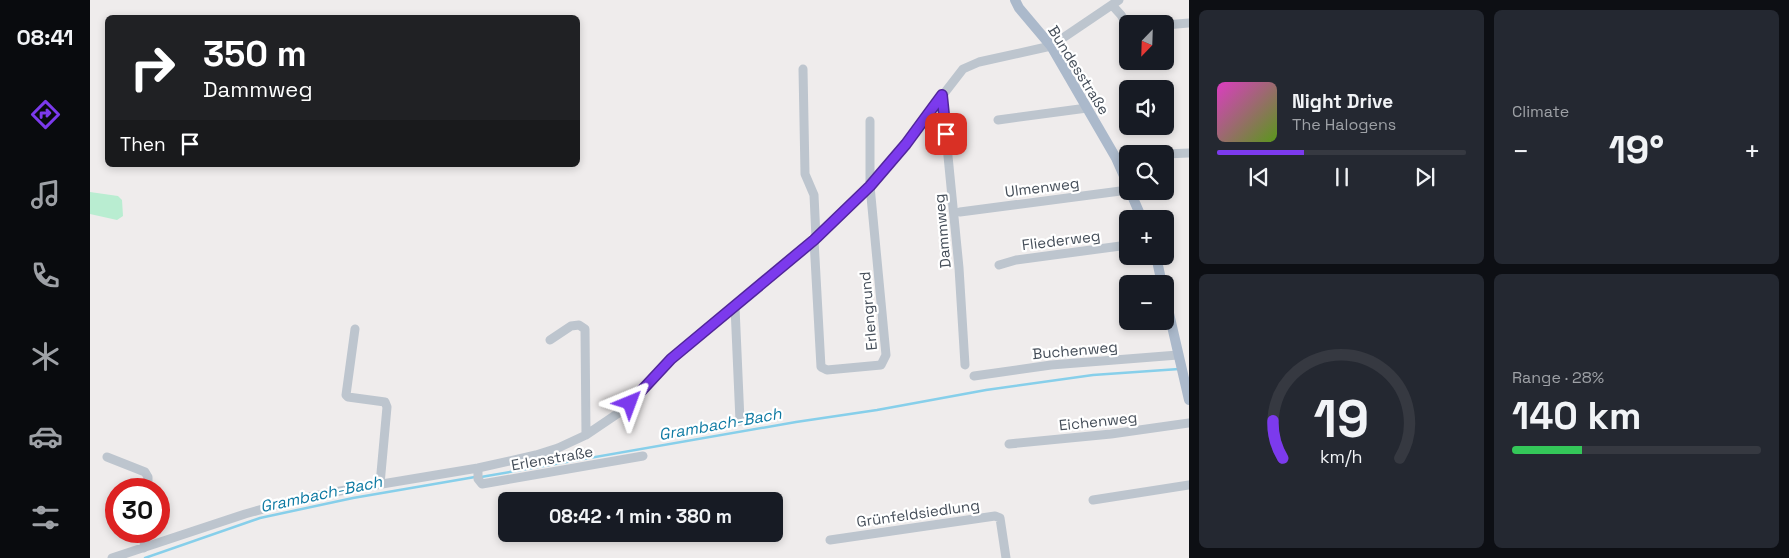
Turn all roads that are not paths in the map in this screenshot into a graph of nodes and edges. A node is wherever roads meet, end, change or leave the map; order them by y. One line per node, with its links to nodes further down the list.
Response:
1 (1015, 0): 6 (main road, Bundesstraße)
2 (1115, 2): 3 (street); 6 (street, Erlenstraße)
3 (1121, 15)
4 (1189, 23): 5 (street)
5 (1174, 24)
6 (1051, 46): 8 (street, Erlenstraße); 9 (main road, Bundesstraße)
7 (803, 69): 20 (street)
8 (942, 95): 17 (street, Erlenstraße); 28 (street, Dammweg)
9 (1087, 108): 10 (street); 14 (main road, Bundesstraße)
10 (998, 120)
11 (870, 121): 17 (street)
12 (1189, 152): 13 (street)
13 (1174, 153)
14 (1116, 158): 15 (street); 16 (main road, Bundesstraße)
15 (1119, 158)
16 (1119, 165)
17 (870, 186): 20 (street, Erlenstraße); 20 (street, Erlengrund)
18 (1119, 192): 19 (street, Ulmenweg)
19 (960, 212)
20 (815, 239): 23 (street, Erlenstraße)
21 (1119, 246): 22 (street, Fliederweg)
22 (999, 265)
23 (735, 307): 31 (street); 33 (street, Erlenstraße)
24 (355, 329): 39 (street)
25 (1173, 330): 27 (main road)
26 (550, 340): 33 (street, Erlenstraße)
27 (1179, 358): 29 (street, Buchenweg); 30 (main road)
28 (965, 365)
29 (974, 376)
30 (1188, 395)
31 (740, 421)
32 (1189, 423): 34 (street, Eichenweg)
33 (586, 434): 37 (street, Erlenstraße)
34 (1009, 444)
35 (643, 456): 37 (street, Erlenstraße)
36 (107, 457): 38 (street)
37 (478, 473): 39 (street, Erlenstraße)
38 (148, 478)
39 (380, 484): 44 (street, Erlenstraße)
40 (1189, 484): 41 (street)
41 (1093, 500)
42 (830, 540): 46 (street, Grünfeldsiedlung)
43 (144, 543): 44 (street)
44 (144, 548): 45 (street, Erlenstraße)
45 (112, 558)
46 (1006, 558)

